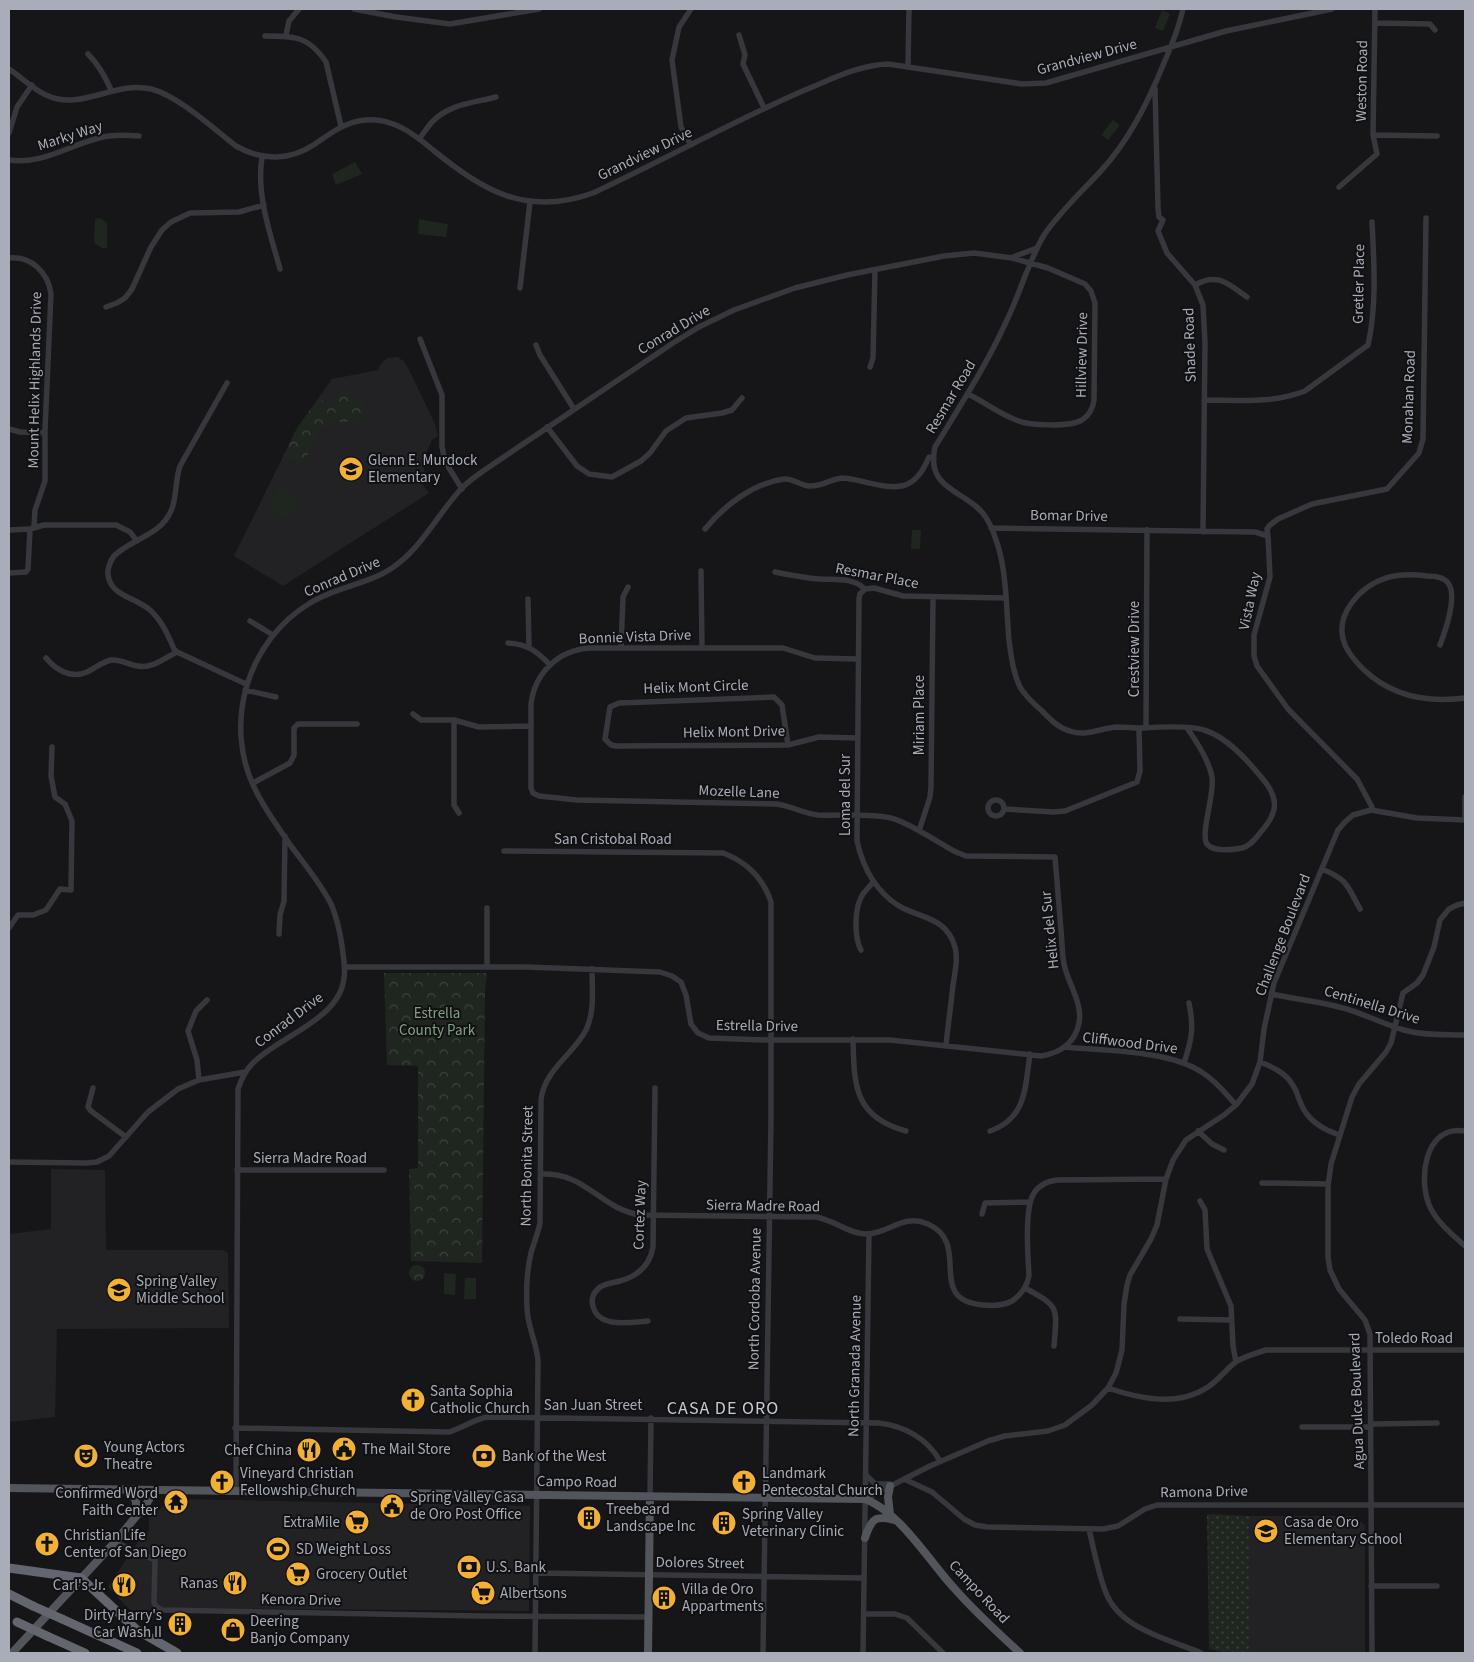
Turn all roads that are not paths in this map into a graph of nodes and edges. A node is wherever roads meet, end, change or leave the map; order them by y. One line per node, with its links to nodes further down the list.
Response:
1 (299, 9): 11 (street)
2 (354, 9): 3 (street)
3 (539, 9)
4 (691, 9): 29 (street)
5 (909, 9): 16 (street)
6 (1182, 9): 14 (street, Resmar Road)
7 (1332, 9): 14 (street, Grandview Drive)
8 (1375, 9): 9 (street, Weston Road)
9 (1375, 23): 10 (street); 25 (street, Weston Road)
10 (1435, 30)
11 (286, 35): 13 (street); 23 (street)
12 (739, 35): 22 (street)
13 (265, 36)
14 (1171, 46): 16 (street, Grandview Drive); 19 (street, Resmar Road)
15 (88, 54): 20 (street)
16 (908, 67): 22 (street, Grandview Drive)
17 (9, 69): 18 (street, Grandview Drive)
18 (32, 85): 20 (street, Grandview Drive); 24 (street)
19 (1155, 85): 37 (street, Resmar Road); 43 (street, Shade Road)
20 (111, 90): 30 (street, Grandview Drive)
21 (496, 97): 28 (street)
22 (764, 108): 29 (street, Grandview Drive)
23 (341, 126): 28 (street, Grandview Drive); 30 (street, Grandview Drive)
24 (9, 133)
25 (1373, 135): 27 (street); 32 (street, Weston Road)
26 (138, 136): 31 (street, Marky Way)
27 (1437, 136)
28 (419, 139): 33 (street, Grandview Drive)
29 (691, 146): 33 (street, Grandview Drive)
30 (262, 157): 34 (street)
31 (9, 160)
32 (1340, 187)
33 (530, 202): 44 (street)
34 (264, 205): 41 (street); 46 (street)
35 (1426, 218): 66 (street, Monahan Road)
36 (1372, 222): 53 (street, Gretler Place)
37 (1037, 248): 39 (street); 40 (street, Resmar Road)
38 (9, 258): 57 (street, Mount Helix Highlands Drive)
39 (1012, 258): 40 (street, Conrad Drive); 42 (street, Conrad Drive)
40 (1031, 263): 51 (street, Resmar Road); 51 (street, Hillview Drive)
41 (280, 269)
42 (875, 270): 49 (street); 54 (street, Conrad Drive)
43 (1195, 285): 45 (street); 53 (street, Shade Road)
44 (520, 288)
45 (1247, 297)
46 (106, 307)
47 (420, 339): 59 (street)
48 (536, 345): 54 (street)
49 (870, 367)
50 (227, 383): 67 (street)
51 (968, 394): 58 (street, Resmar Road)
52 (742, 398): 55 (street)
53 (1204, 400): 65 (street, Shade Road)
54 (574, 409): 55 (street, Conrad Drive)
55 (547, 427): 59 (street, Conrad Drive)
56 (9, 429): 57 (street)
57 (45, 433): 60 (street, Mount Helix Highlands Drive)
58 (934, 459): 61 (street); 62 (street)
59 (462, 489): 77 (street, Conrad Drive)
60 (32, 528): 63 (street); 67 (street); 70 (street, Mount Helix Highlands Drive)
61 (991, 528): 64 (street, Bomar Drive); 74 (street)
62 (706, 529)
63 (9, 530)
64 (1147, 530): 65 (street); 95 (street, Crestview Drive)
65 (1202, 532): 66 (street)
66 (1268, 536): 105 (street, Vista Way)
67 (137, 541): 83 (street)
68 (701, 571): 82 (street)
69 (776, 572): 72 (street, Resmar Place)
70 (9, 573)
71 (628, 587): 81 (street)
72 (865, 589): 73 (street, Resmar Place); 85 (street, Loma del Sur)
73 (933, 598): 74 (street, Resmar Place); 109 (street, Miriam Place)
74 (1005, 598): 94 (street)
75 (528, 599): 80 (street)
76 (250, 621): 77 (street)
77 (273, 635): 87 (street, Conrad Drive)
78 (508, 643): 80 (street)
79 (1440, 645): 89 (street)
80 (530, 646): 86 (street)
81 (621, 648): 82 (street, Bonnie Vista Drive); 86 (street, Bonnie Vista Drive)
82 (702, 648): 85 (street, Bonnie Vista Drive)
83 (177, 652): 84 (street); 87 (street)
84 (46, 658)
85 (857, 658): 97 (street, Loma del Sur)
86 (550, 665): 93 (street, Bonnie Vista Drive)
87 (246, 687): 88 (street); 101 (street, Conrad Drive)
88 (276, 697)
89 (1465, 698)
90 (412, 714): 91 (street)
91 (454, 720): 93 (street); 106 (street)
92 (357, 724): 101 (street)
93 (531, 726): 102 (street, Bonnie Vista Drive)
94 (1139, 728): 95 (street); 104 (street)
95 (1146, 728): 96 (street)
96 (1187, 728): 96 (street)
97 (857, 738): 98 (street, Helix Mont Drive); 107 (street, Loma del Sur)
98 (788, 744): 99 (street, Helix Mont Drive); 99 (street, Helix Mont Circle)
99 (611, 745)
100 (52, 747): 119 (street)
101 (253, 783): 110 (street, Conrad Drive)
102 (534, 793): 107 (street, Mozelle Lane)
103 (1465, 797): 108 (street)
104 (1004, 809)
105 (1371, 810): 108 (street); 114 (street, Challenge Boulevard)
106 (459, 813)
107 (858, 814): 109 (street, Mozelle Lane); 115 (street, Loma del Sur)
108 (1465, 820)
109 (919, 831): 113 (street, Mozelle Lane)
110 (285, 836): 120 (street); 122 (street, Conrad Drive)
111 (504, 852): 112 (street, San Cristobal Road)
112 (723, 853): 131 (street, North Cordoba Avenue)
113 (1055, 857): 133 (street, Helix del Sur)
114 (1322, 869): 118 (street); 125 (street, Challenge Boulevard)
115 (873, 882): 121 (street); 132 (street, Loma del Sur)
116 (1465, 903): 128 (street, Agua Dulce Boulevard)
117 (487, 908): 123 (street)
118 (1360, 909)
119 (9, 928)
120 (279, 934)
121 (861, 950)
122 (345, 967): 123 (street, Estrella Drive); 137 (street, Conrad Drive)
123 (487, 967): 124 (street, Estrella Drive)
124 (592, 969): 131 (street, Estrella Drive); 152 (street, North Bonita Street)
125 (1271, 994): 128 (street, Centinella Drive); 136 (street, Challenge Boulevard)
126 (207, 1000): 138 (street)
127 (1189, 1003): 135 (street)
128 (1395, 1027): 129 (street, Centinella Drive); 146 (street, Agua Dulce Boulevard)
129 (1465, 1036)
130 (853, 1039): 131 (street, Estrella Drive); 132 (street, Estrella Drive); 142 (street)
131 (772, 1040): 160 (street, North Cordoba Avenue)
132 (946, 1045): 134 (street, Estrella Drive)
133 (1064, 1047): 134 (street); 135 (street, Cliffwood Drive)
134 (1030, 1054): 144 (street)
135 (1184, 1062): 141 (street, Cliffwood Drive)
136 (1260, 1062): 141 (street, Challenge Boulevard); 146 (street)
137 (245, 1072): 138 (street); 150 (street, Conrad Drive)
138 (199, 1080): 147 (street)
139 (93, 1088): 147 (street)
140 (655, 1088): 159 (street, Cortez Way)
141 (1236, 1105): 145 (street, Challenge Boulevard)
142 (906, 1130)
143 (1465, 1130): 162 (street)
144 (990, 1131)
145 (1198, 1131): 148 (street); 153 (street, Challenge Boulevard)
146 (1339, 1135): 155 (street, Agua Dulce Boulevard)
147 (126, 1137): 149 (street)
148 (1224, 1150)
149 (9, 1162)
150 (237, 1170): 151 (street, Sierra Madre Road); 179 (street, Conrad Drive)
151 (384, 1170)
152 (541, 1174): 159 (street, Sierra Madre Road); 172 (street, North Bonita Street)
153 (1166, 1179): 157 (street); 171 (street, Challenge Boulevard)
154 (1262, 1183): 155 (street)
155 (1328, 1184): 168 (street, Agua Dulce Boulevard)
156 (1200, 1201): 165 (street)
157 (1030, 1202): 158 (street); 163 (street)
158 (982, 1214)
159 (653, 1216): 160 (street, Sierra Madre Road); 166 (street, Cortez Way)
160 (769, 1217): 161 (street, Sierra Madre Road); 174 (street, North Cordoba Avenue)
161 (869, 1234): 163 (street); 175 (street, North Granada Avenue)
162 (1465, 1246)
163 (1025, 1288): 167 (street)
164 (1180, 1319): 165 (street)
165 (1231, 1320): 170 (street)
166 (648, 1321)
167 (1054, 1346)
168 (1371, 1350): 169 (street, Toledo Road); 170 (street, Toledo Road); 177 (street, Agua Dulce Boulevard)
169 (1465, 1350)
170 (1236, 1362): 171 (street, Toledo Road)
171 (1108, 1388): 180 (street, Challenge Boulevard)
172 (538, 1418): 173 (street, San Juan Street); 179 (street, San Juan Street); 188 (street, North Bonita Street)
173 (651, 1418): 174 (street, San Juan Street); 189 (street)
174 (766, 1420): 175 (street, San Juan Street); 190 (street, North Cordoba Avenue)
175 (866, 1422): 180 (street, San Juan Street); 181 (street, North Granada Avenue)
176 (1438, 1423): 177 (street)
177 (1371, 1426): 178 (street); 192 (street, Agua Dulce Boulevard)
178 (1302, 1427)
179 (235, 1428): 187 (street, Conrad Drive)
180 (940, 1461): 182 (street, Challenge Boulevard)
181 (865, 1475): 183 (street); 191 (street, North Granada Avenue)
182 (904, 1479): 183 (street, Challenge Boulevard); 196 (street, Ramona Drive)
183 (892, 1484): 191 (street, Challenge Boulevard); 195 (main road)
184 (9, 1488): 185 (main road, Campo Road)
185 (131, 1490): 186 (main road, Campo Road); 194 (main road)
186 (156, 1490): 187 (main road, Campo Road); 194 (main road)
187 (236, 1491): 188 (main road, Campo Road)
188 (536, 1495): 189 (main road, Campo Road); 200 (street, North Bonita Street)
189 (650, 1497): 190 (main road, Campo Road); 201 (main road)
190 (765, 1498): 191 (main road, Campo Road); 202 (street, North Cordoba Avenue)
191 (865, 1500): 195 (main road, Campo Road); 197 (street, North Granada Avenue)
192 (1372, 1504): 193 (street, Ramona Drive); 196 (street, Ramona Drive); 205 (street, Agua Dulce Boulevard)
193 (1465, 1504)
194 (136, 1516): 198 (main road)
195 (893, 1517): 197 (main road); 221 (main road, Campo Road)
196 (1089, 1529): 222 (street)
197 (865, 1538): 204 (street, North Granada Avenue)
198 (115, 1542): 203 (main road); 209 (street, Kenora Drive)
199 (9, 1568): 203 (highway)
200 (536, 1574): 201 (street, Dolores Street); 209 (street, North Bonita Street)
201 (648, 1575): 202 (street, Dolores Street); 210 (main road)
202 (764, 1577): 204 (street, Dolores Street); 218 (street, North Cordoba Avenue)
203 (81, 1578): 212 (main road); 215 (highway)
204 (864, 1578): 208 (street, North Granada Avenue)
205 (1371, 1586): 206 (street); 223 (street, Agua Dulce Boulevard)
206 (1437, 1586)
207 (9, 1594): 214 (highway, bridge)
208 (864, 1614): 219 (street, North Granada Avenue); 220 (street)
209 (536, 1616): 210 (street); 216 (street, North Bonita Street)
210 (649, 1617): 217 (main road)
211 (13, 1621): 213 (highway, bridge)
212 (12, 1653)
213 (85, 1653)
214 (137, 1653)
215 (177, 1653)
216 (535, 1653)
217 (648, 1653)
218 (763, 1653)
219 (863, 1653)
220 (943, 1653)
221 (1020, 1653)
222 (1200, 1653)
223 (1372, 1653)

